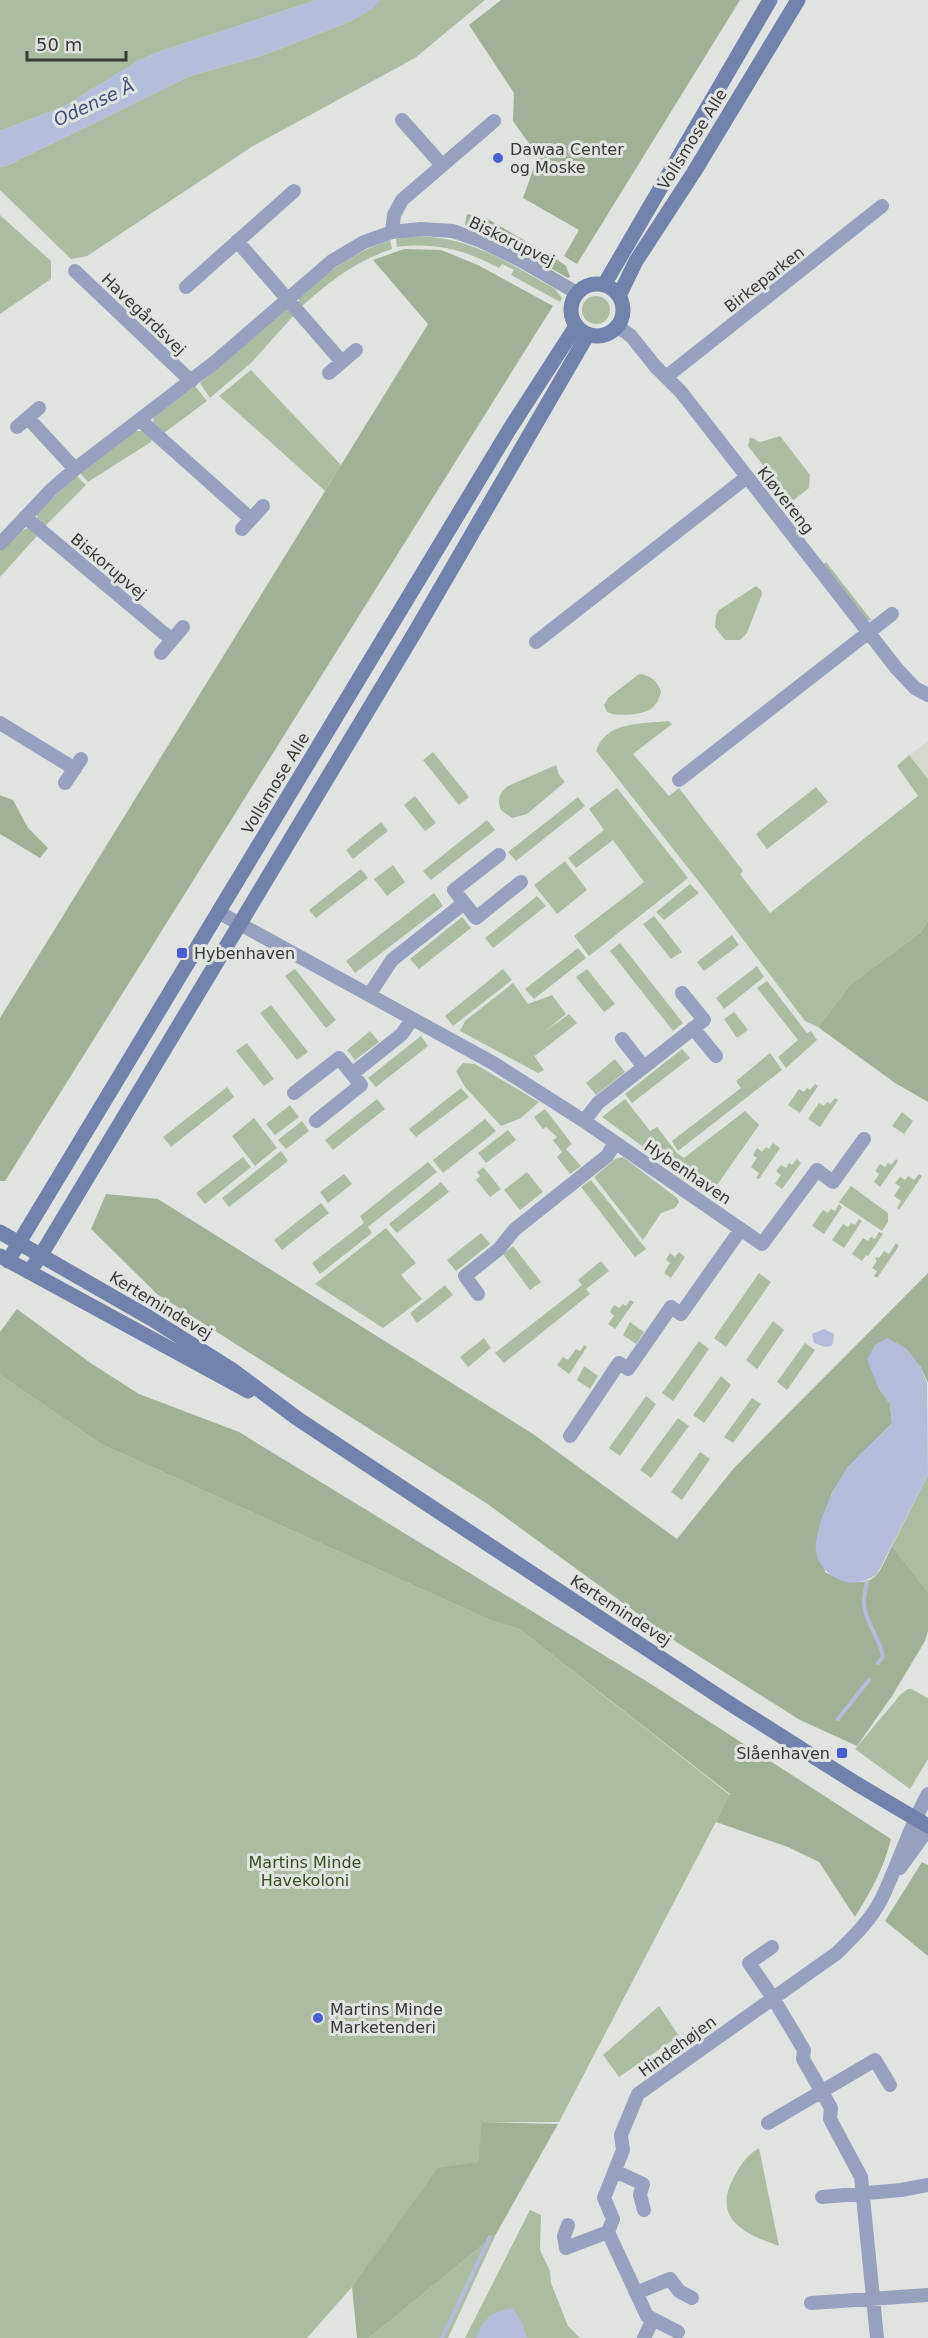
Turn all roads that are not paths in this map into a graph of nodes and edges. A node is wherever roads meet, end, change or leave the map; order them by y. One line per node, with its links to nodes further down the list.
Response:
1 (770, 0): 11 (street, Vollsmose Alle)
2 (798, 0): 14 (street, Vollsmose Alle)
3 (402, 120): 5 (street)
4 (494, 121): 5 (street)
5 (442, 165): 8 (street)
6 (294, 191): 9 (street)
7 (882, 206): 21 (street, Birkeparken)
8 (393, 232): 13 (street, Biskorupvej); 15 (street, Biskorupvej)
9 (237, 241): 12 (street); 15 (street)
10 (75, 271): 22 (street, Havegårdsvej)
11 (604, 285): 13 (street); 14 (street)
12 (186, 287)
13 (577, 293): 17 (street)
14 (619, 296): 16 (street)
15 (288, 299): 19 (street); 22 (street, Biskorupvej)
16 (617, 326): 17 (street); 21 (street, Kløvereng)
17 (582, 330): 43 (street, Vollsmose Alle); 44 (street)
18 (356, 350): 19 (street)
19 (342, 362): 20 (street)
20 (329, 373)
21 (666, 377): 26 (street, Kløvereng)
22 (191, 381): 24 (street, Biskorupvej)
23 (39, 408): 25 (street)
24 (140, 420): 25 (street, Biskorupvej); 27 (street)
25 (75, 469): 28 (street, Biskorupvej)
26 (747, 477): 32 (street, Kløvereng); 34 (street)
27 (263, 506)
28 (24, 517): 29 (street, Biskorupvej); 33 (street, Biskorupvej)
29 (0, 544)
30 (892, 614): 32 (street)
31 (183, 627): 33 (street)
32 (868, 631): 36 (street, Kløvereng); 38 (street)
33 (172, 640): 35 (street)
34 (536, 642)
35 (161, 653)
36 (928, 695)
37 (0, 723): 39 (street)
38 (680, 780)
39 (65, 783)
40 (499, 855): 42 (street)
41 (521, 882): 42 (street)
42 (464, 903): 46 (street)
43 (218, 912): 44 (street, Hybenhaven); 60 (street, Vollsmose Alle)
44 (239, 924): 46 (street, Hybenhaven); 61 (street)
45 (682, 993): 48 (street)
46 (369, 995): 47 (street, Hybenhaven)
47 (412, 1019): 52 (street); 54 (street, Hybenhaven)
48 (693, 1028): 50 (street); 51 (street)
49 (622, 1039): 51 (street)
50 (716, 1056)
51 (644, 1067): 54 (street)
52 (352, 1074): 53 (street); 55 (street)
53 (294, 1094)
54 (584, 1120): 57 (street, Hybenhaven)
55 (316, 1121)
56 (864, 1139): 58 (street, Hybenhaven)
57 (615, 1143): 58 (street, Hybenhaven); 64 (street)
58 (741, 1229): 66 (street)
59 (0, 1232): 60 (street, Kertemindevej)
60 (19, 1242): 61 (street, Kertemindevej); 62 (street, Vollsmose Alle)
61 (41, 1255): 63 (street); 65 (street, Kertemindevej)
62 (4, 1258): 63 (street, Kertemindevej)
63 (28, 1272): 65 (street, Kertemindevej)
64 (478, 1294)
65 (298, 1419): 68 (street, Kertemindevej)
66 (570, 1436)
67 (928, 1794): 68 (street)
68 (924, 1824): 70 (street, Hindehøjen)
69 (772, 1947): 70 (street)
70 (773, 1998): 72 (street); 74 (street, Hindehøjen)
71 (890, 2085): 72 (street)
72 (821, 2091): 73 (street); 76 (street)
73 (768, 2123)
74 (615, 2171): 78 (street); 80 (street, Hindehøjen)
75 (928, 2185): 76 (street)
76 (864, 2194): 77 (street); 84 (street)
77 (822, 2197)
78 (644, 2210)
79 (568, 2225): 80 (street)
80 (608, 2232): 81 (street, Hindehøjen)
81 (636, 2293): 83 (street); 86 (street, Hindehøjen)
82 (928, 2295): 84 (street)
83 (692, 2298)
84 (872, 2299): 85 (street); 89 (street)
85 (811, 2303)
86 (653, 2319): 87 (street, Hindehøjen); 88 (street)
87 (678, 2332)
88 (645, 2338)
89 (877, 2338)

